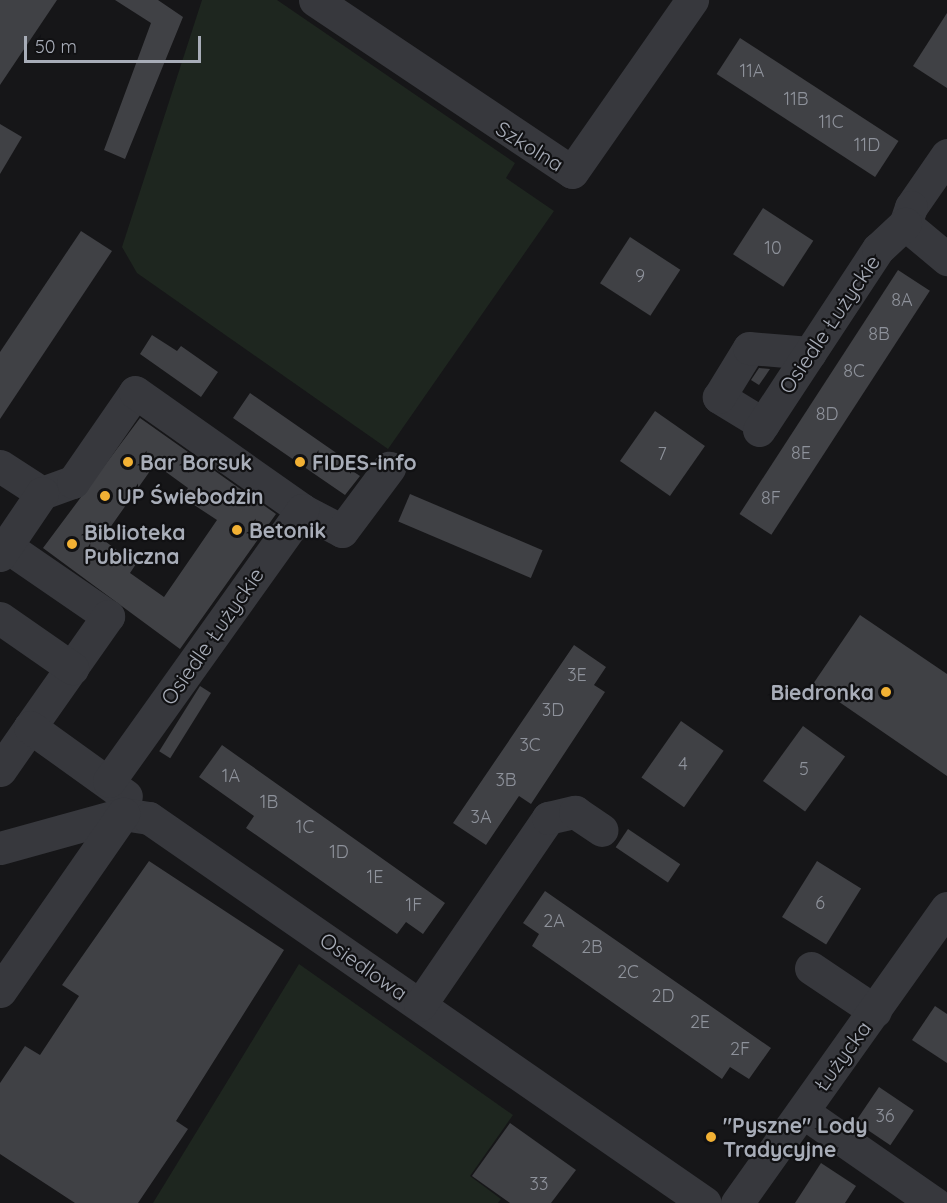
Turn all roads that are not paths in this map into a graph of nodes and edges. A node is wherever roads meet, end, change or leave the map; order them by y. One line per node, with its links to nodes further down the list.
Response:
1 (315, 0): 2 (street, Szkolna)
2 (692, 0)
3 (947, 155): 4 (street, Osiedle Łużyckie)
4 (905, 224): 5 (street); 6 (street, Osiedle Łużyckie)
5 (947, 259)
6 (810, 352): 6 (street, Osiedle Łużyckie)
7 (0, 466): 9 (street)
8 (389, 468): 10 (street)
9 (42, 493): 10 (street); 11 (street)
10 (302, 510): 16 (street, Osiedle Łużyckie)
11 (3, 551): 13 (street)
12 (0, 618): 13 (street)
13 (72, 668): 14 (street)
14 (30, 727): 15 (street); 16 (street, Osiedlowa)
15 (0, 770)
16 (109, 781): 17 (street, Osiedlowa)
17 (136, 816): 19 (street); 21 (street); 24 (street, Osiedlowa)
18 (602, 830): 24 (street)
19 (0, 848)
20 (947, 908): 25 (street, Łużycka)
21 (11, 953): 23 (street)
22 (811, 968): 25 (street)
23 (0, 991)
24 (420, 1005): 27 (street, Osiedlowa)
25 (875, 1011): 26 (street, Łużycka)
26 (803, 1112): 28 (street, Łużycka); 29 (street)
27 (705, 1203)
28 (737, 1203)
29 (934, 1203)

